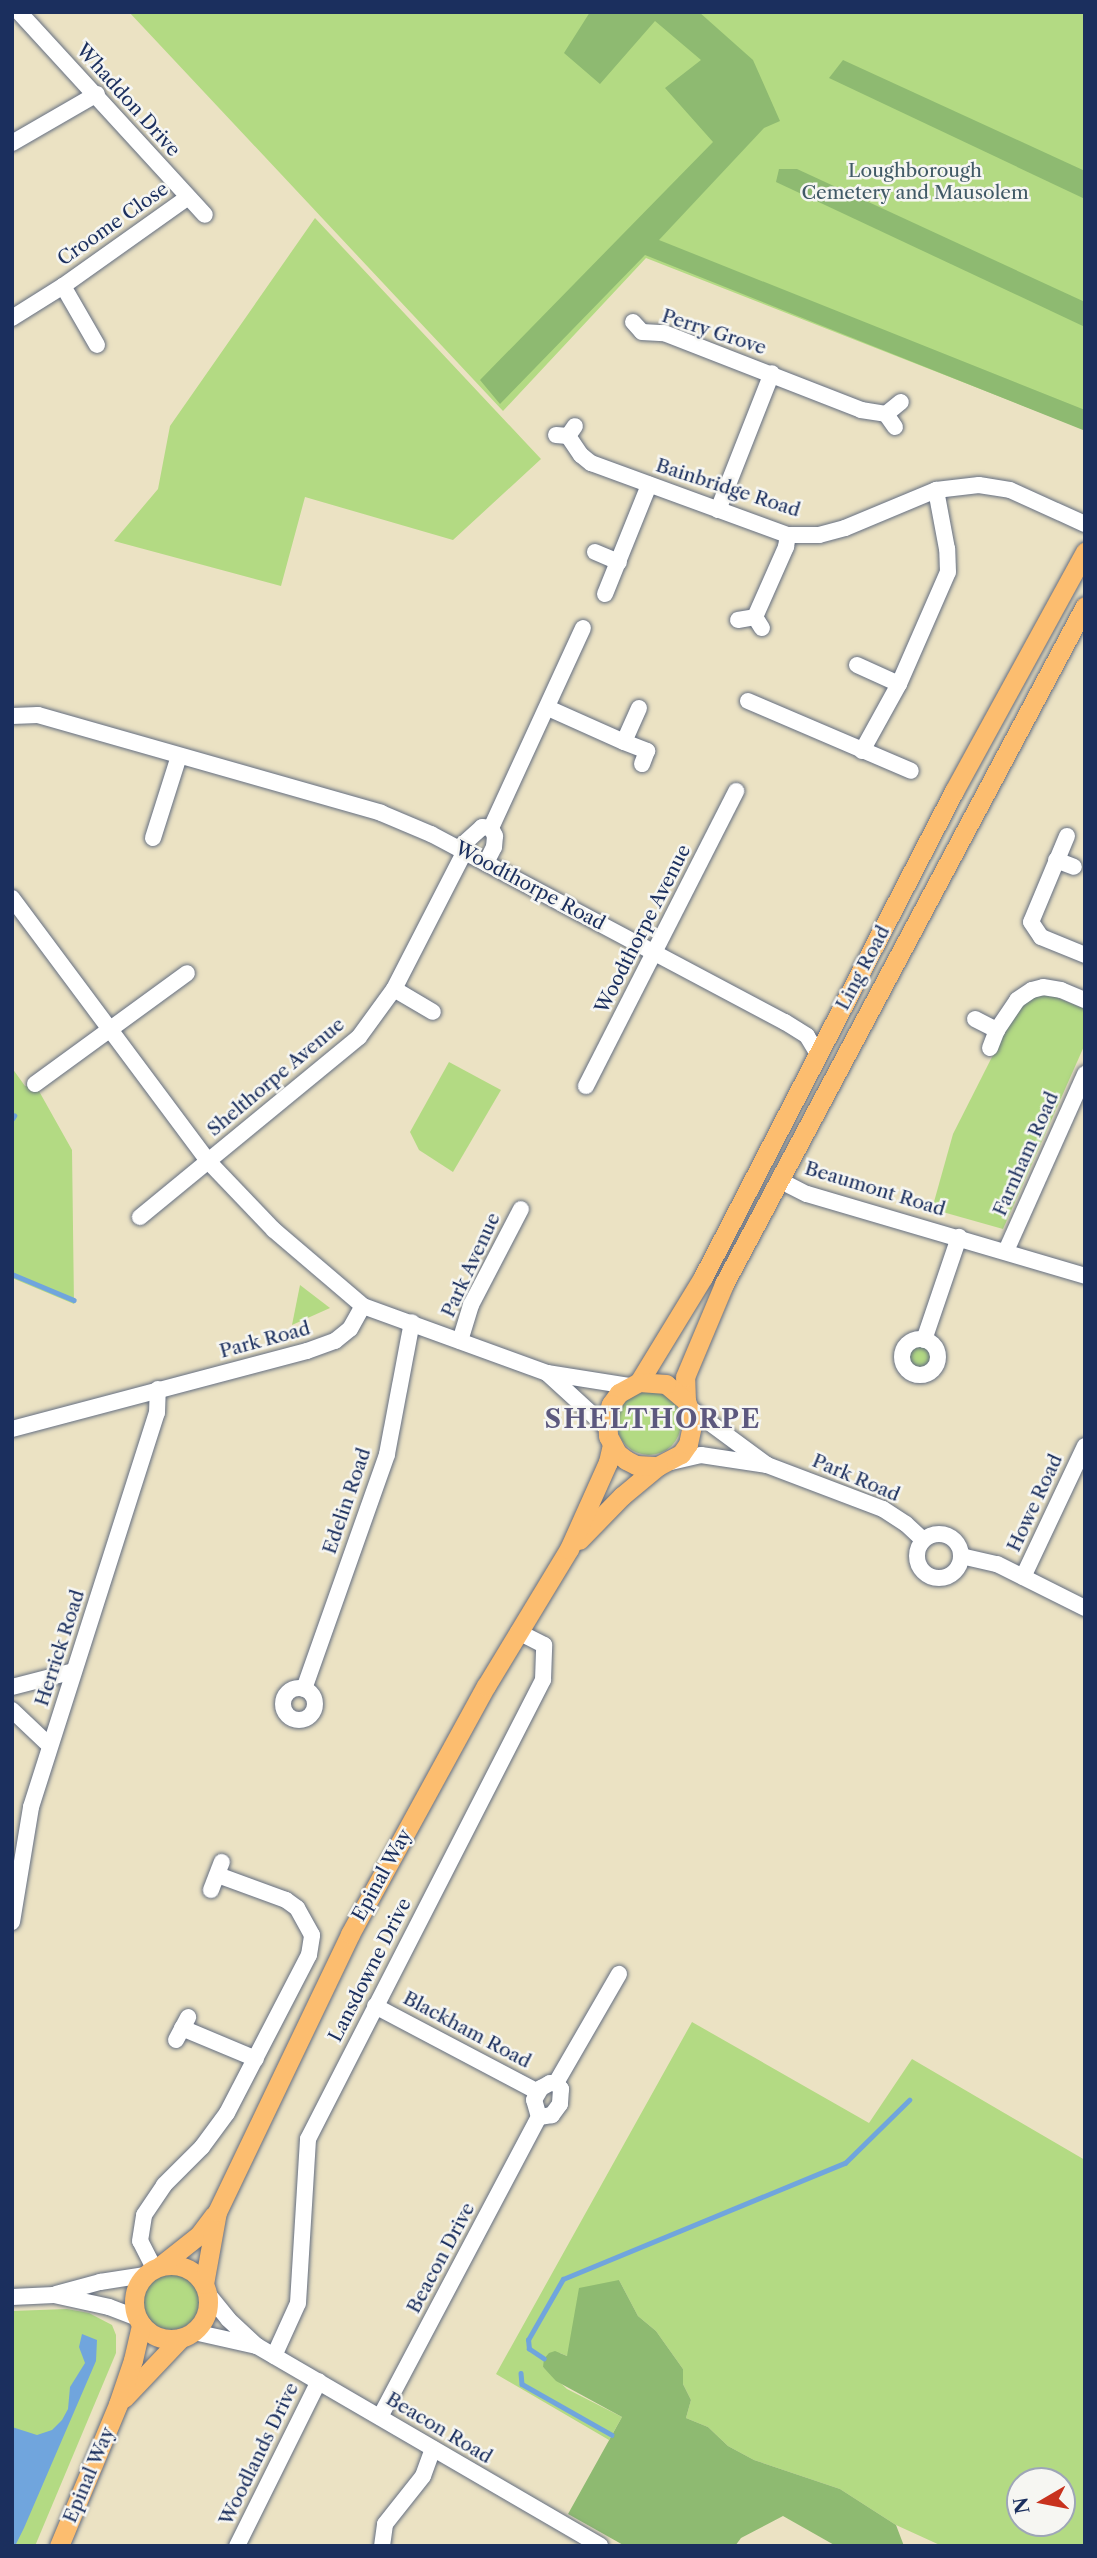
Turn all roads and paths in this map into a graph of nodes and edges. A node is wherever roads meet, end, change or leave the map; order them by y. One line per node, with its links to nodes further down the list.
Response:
1 (19, 12): 2 (street, Whaddon Drive)
2 (97, 94): 3 (street); 4 (street, Whaddon Drive)
3 (12, 143)
4 (187, 198): 5 (street, Whaddon Drive); 6 (street, Croome Close)
5 (205, 215)
6 (63, 286): 7 (street, Croome Close); 9 (street, Croome Close)
7 (12, 317)
8 (638, 333): 10 (street, Perry Grove)
9 (97, 345)
10 (772, 373): 11 (street, Perry Grove); 15 (street, Perry Grove)
11 (901, 402)
12 (566, 432): 13 (street, Bainbridge Road)
13 (649, 485): 15 (street, Bainbridge Road); 20 (street)
14 (936, 490): 16 (street, Bainbridge Road); 17 (street, Bainbridge Road); 26 (street)
15 (718, 510): 17 (street, Bainbridge Road)
16 (1085, 524)
17 (788, 534): 23 (street)
18 (595, 552): 20 (street)
19 (1085, 552): 55 (main road, Ling Road)
20 (619, 562): 21 (street)
21 (605, 594)
22 (1085, 606): 59 (main road, Ling Road)
23 (738, 621)
24 (583, 628): 28 (street)
25 (857, 666): 26 (street)
26 (899, 684): 32 (street)
27 (748, 701): 32 (street)
28 (548, 708): 31 (street); 37 (street)
29 (639, 708): 31 (street)
30 (12, 716): 33 (street, Woodthorpe Road)
31 (624, 741): 34 (street)
32 (862, 751): 35 (street)
33 (179, 756): 39 (street); 40 (street, Woodthorpe Road)
34 (642, 764)
35 (911, 771)
36 (736, 791): 45 (street, Woodthorpe Avenue)
37 (491, 828): 40 (street, Shelthorpe Avenue); 42 (street)
38 (1068, 836): 41 (street)
39 (153, 838)
40 (462, 850): 42 (street, Woodthorpe Road); 48 (street, Shelthorpe Avenue)
41 (1056, 860): 43 (street); 46 (street)
42 (486, 863): 45 (street, Woodthorpe Road)
43 (1074, 867)
44 (12, 898): 52 (street)
45 (655, 953): 55 (street, Woodthorpe Road); 58 (street, Woodthorpe Avenue)
46 (1085, 955)
47 (187, 973): 52 (street)
48 (394, 989): 50 (street); 60 (street, Shelthorpe Avenue)
49 (1085, 1000): 53 (street)
50 (433, 1012)
51 (975, 1019): 53 (street)
52 (111, 1030): 57 (street); 60 (street)
53 (998, 1031): 54 (street)
54 (990, 1048)
55 (818, 1054): 59 (main road); 72 (main road, Ling Road)
56 (1085, 1074): 65 (street, Farnham Road)
57 (35, 1084)
58 (586, 1086)
59 (826, 1093): 61 (main road, Ling Road)
60 (208, 1161): 63 (street, Shelthorpe Avenue); 67 (street)
61 (779, 1180): 64 (street, Beaumont Road); 74 (main road, Ling Road)
62 (521, 1209): 70 (street, Park Avenue)
63 (140, 1217)
64 (959, 1237): 65 (street, Beaumont Road); 69 (street, Beaumont Road)
65 (1006, 1251): 66 (street, Beaumont Road)
66 (1085, 1276)
67 (363, 1306): 68 (street); 73 (street, Park Road)
68 (412, 1322): 70 (street); 88 (street, Edelin Road)
69 (924, 1339)
70 (460, 1340): 71 (street)
71 (547, 1373): 72 (street); 76 (street)
72 (634, 1384): 74 (main road); 76 (main road)
73 (158, 1389): 75 (street, Park Road); 86 (street, Herrick Road)
74 (688, 1405): 78 (main road); 79 (street, Park Road)
75 (12, 1429)
76 (609, 1436): 78 (main road); 81 (main road, Epinal Way)
77 (1085, 1446): 83 (street, Howe Road)
78 (665, 1464): 79 (street, Park Road); 81 (main road, Epinal Way)
79 (767, 1465): 80 (street, Park Road)
80 (923, 1540): 82 (street); 82 (street)
81 (569, 1549): 85 (main road, Epinal Way)
82 (961, 1556): 83 (street)
83 (1023, 1577): 84 (street)
84 (1085, 1608)
85 (519, 1632): 94 (street, Lansdowne Drive); 100 (main road, Epinal Way)
86 (74, 1671): 87 (street); 90 (street, Herrick Road)
87 (12, 1687)
88 (304, 1689)
89 (12, 1710): 90 (street)
90 (50, 1746): 92 (street, Herrick Road)
91 (211, 1891): 96 (street)
92 (12, 1922)
93 (619, 1974): 97 (street, Beacon Drive)
94 (375, 2006): 98 (street, Blackham Road); 108 (street, Lansdowne Drive)
95 (182, 2028): 96 (street)
96 (256, 2059): 101 (street)
97 (556, 2083): 98 (street); 99 (street, Beacon Drive)
98 (538, 2092): 99 (street, Beacon Drive)
99 (538, 2117): 111 (street, Beacon Drive)
100 (217, 2212): 101 (main road, Epinal Way); 102 (main road, Epinal Way)
101 (152, 2270): 102 (main road); 103 (street); 105 (main road)
102 (206, 2289): 106 (main road); 107 (street, Beacon Road)
103 (54, 2295): 104 (street); 105 (street)
104 (12, 2297)
105 (139, 2321): 106 (main road); 110 (main road, Epinal Way)
106 (188, 2335): 107 (street, Beacon Road); 110 (main road, Epinal Way)
107 (257, 2346): 108 (street, Beacon Road)
108 (274, 2356): 109 (street, Beacon Road)
109 (319, 2381): 111 (street, Beacon Road); 114 (street, Woodlands Drive)
110 (118, 2404): 113 (main road, Epinal Way)
111 (380, 2417): 112 (street, Beacon Road)
112 (433, 2449): 115 (street); 116 (street, Beacon Road)
113 (60, 2546)
114 (237, 2546)
115 (382, 2546)
116 (600, 2546)

